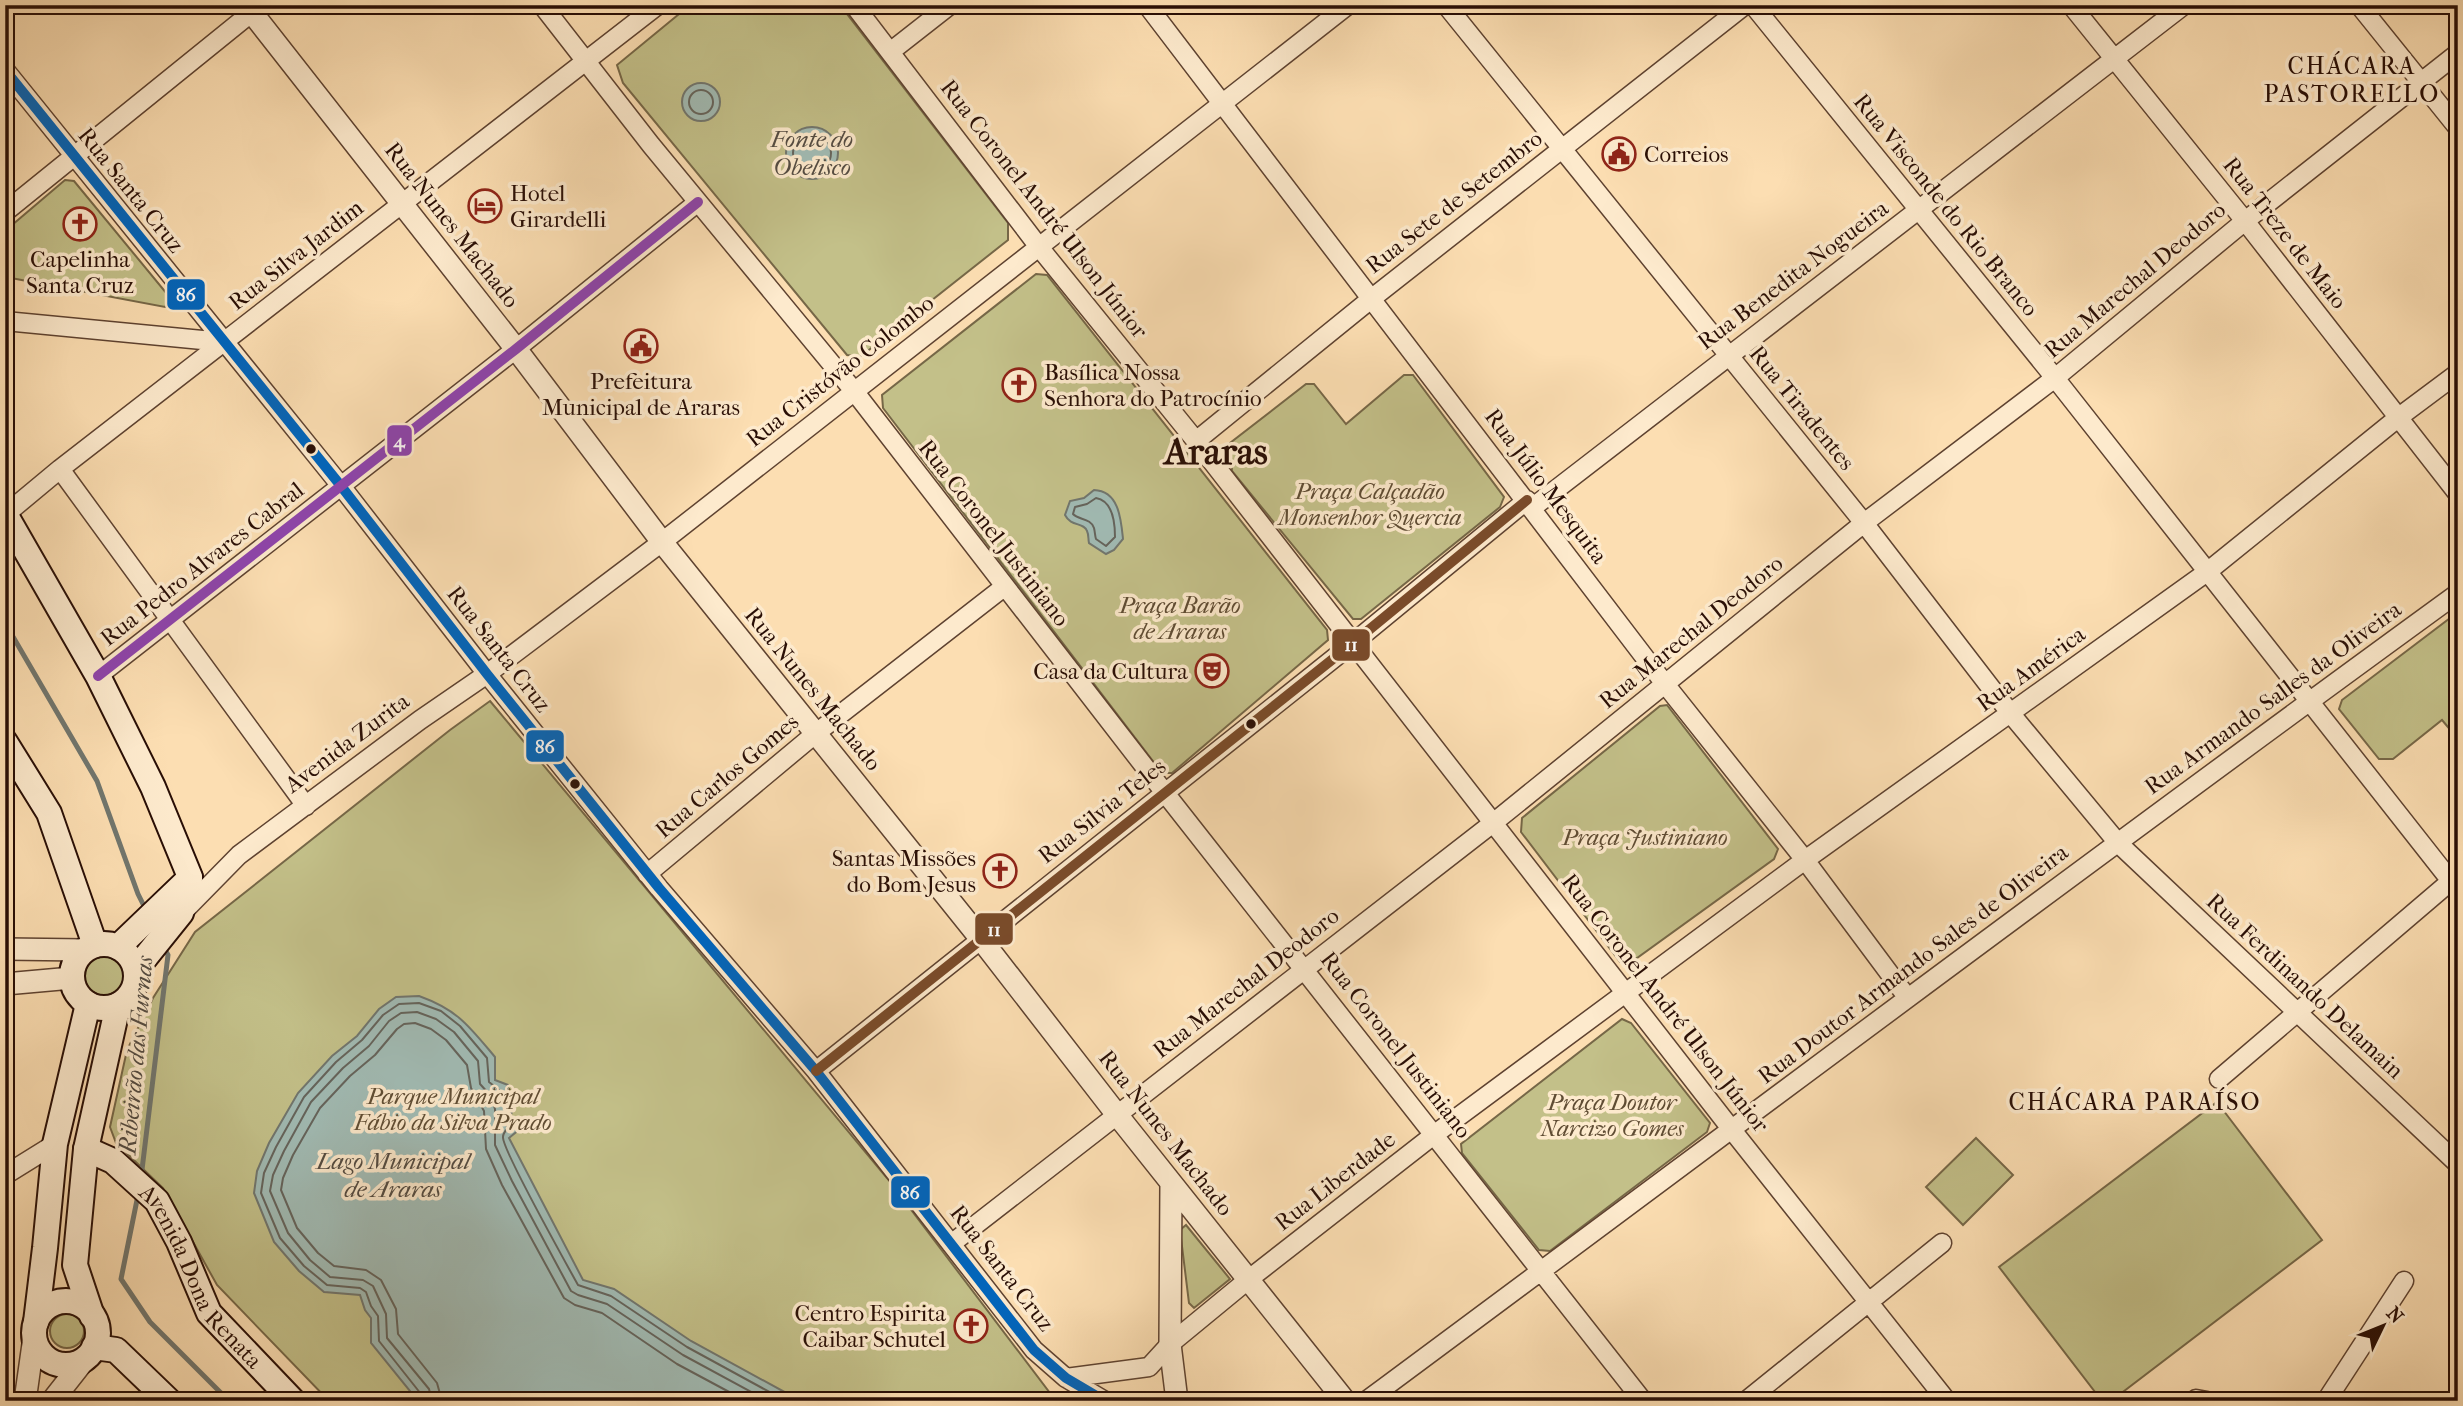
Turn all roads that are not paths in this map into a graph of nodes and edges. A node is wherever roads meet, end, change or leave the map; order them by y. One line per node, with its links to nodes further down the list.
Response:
1 (542, 5): 17 (street, Rua Coronel Justiniano)
2 (658, 5): 17 (street)
3 (854, 5): 14 (street, Rua Coronel André Ulson Júnior)
4 (950, 5): 14 (street)
5 (1147, 5): 20 (street, Rua Júlio Mesquita)
6 (1348, 5): 20 (street, Rua Cristóvão Colombo)
7 (1446, 5): 22 (street, Rua Tiradentes)
8 (1745, 5): 22 (street, Rua Sete de Setembro)
9 (1753, 5): 26 (street, Rua Visconde do Rio Branco)
10 (2071, 5): 16 (street, Rua Treze de Maio)
11 (2184, 5): 16 (street, Rua Benedita Nogueira)
12 (2359, 5): 19 (street)
13 (253, 8): 23 (street); 25 (street, Rua Nunes Machado)
14 (890, 52): 29 (street, Rua Coronel André Ulson Júnior)
15 (2458, 52): 19 (street, Rua Marechal Deodoro)
16 (2116, 59): 26 (street, Rua Benedita Nogueira); 28 (street, Rua Treze de Maio)
17 (586, 63): 24 (street, Rua Coronel Justiniano); 25 (street, Rua Silva Jardim)
18 (5, 70): 23 (street, Rua Santa Cruz)
19 (2421, 82): 21 (street); 28 (street, Rua Marechal Deodoro)
20 (1222, 104): 29 (street, Rua Cristóvão Colombo); 30 (street, Rua Júlio Mesquita)
21 (2458, 128)
22 (1561, 149): 30 (street, Rua Sete de Setembro); 34 (street, Rua Tiradentes)
23 (74, 158): 27 (street); 32 (street, Rua Santa Cruz)
24 (698, 202): 33 (street, Rua Pedro Alvares Cabral); 37 (street, Rua Coronel Justiniano)
25 (403, 204): 32 (street, Rua Silva Jardim); 33 (street, Rua Nunes Machado)
26 (1918, 210): 34 (street, Rua Benedita Nogueira); 36 (street, Rua Visconde do Rio Branco)
27 (5, 212)
28 (2245, 221): 36 (street, Rua Marechal Deodoro); 38 (street, Rua Treze de Maio)
29 (1039, 247): 37 (street, Rua Cristóvão Colombo); 39 (street, Rua Coronel André Ulson Júnior)
30 (1371, 299): 39 (street, Rua Sete de Setembro); 43 (street, Rua Júlio Mesquita)
31 (5, 321): 32 (street)
32 (223, 342): 40 (street, Rua Silva Jardim); 41 (street, Rua Santa Cruz)
33 (516, 349): 41 (street, Rua Pedro Alvares Cabral); 46 (street, Rua Nunes Machado)
34 (1727, 356): 43 (street, Rua Benedita Nogueira); 45 (street, Rua Tiradentes)
35 (2458, 373): 38 (street, Rua América)
36 (2056, 378): 45 (street, Rua Marechal Deodoro); 47 (street, Rua Visconde do Rio Branco)
37 (854, 391): 46 (street, Rua Cristóvão Colombo); 48 (street, Rua Coronel Justiniano)
38 (2399, 417): 42 (street, Rua Treze de Maio); 47 (street, Rua América)
39 (1196, 441): 51 (street, Rua Coronel André Ulson Júnior)
40 (60, 469): 44 (street, Rua Silva Jardim); 50 (street)
41 (341, 486): 50 (street, Rua Pedro Alvares Cabral); 52 (street, Rua Santa Cruz)
42 (2458, 494)
43 (1529, 504): 51 (street, Rua Benedita Nogueira); 54 (street, Rua Júlio Mesquita)
44 (6, 514): 53 (main road)
45 (1864, 523): 54 (street, Rua Marechal Deodoro); 56 (street, Rua Tiradentes)
46 (662, 542): 52 (street, Rua Cristóvão Colombo); 57 (street, Rua Nunes Machado)
47 (2207, 572): 55 (street, Rua Visconde do Rio Branco); 56 (street, Rua América)
48 (1004, 587): 57 (street, Rua Carlos Gomes); 59 (street, Rua Coronel Justiniano)
49 (2458, 593): 55 (street, Rua Armando Salles da Oliveira)
50 (171, 621): 53 (street, Rua Pedro Alvares Cabral); 60 (street)
51 (1353, 643): 59 (street, Rua Silvia Teles); 61 (street, Rua Coronel André Ulson Júnior)
52 (487, 674): 60 (street, Avenida Zurita); 65 (street, Rua Santa Cruz)
53 (98, 676): 66 (main road)
54 (1665, 684): 61 (street, Rua Marechal Deodoro); 64 (street, Rua Júlio Mesquita)
55 (2308, 702): 62 (street, Rua Armando Salles da Oliveira); 67 (street, Rua Visconde do Rio Branco)
56 (2011, 714): 62 (street, Rua Tiradentes); 64 (street, Rua América)
57 (815, 734): 65 (street, Rua Carlos Gomes); 69 (street, Rua Nunes Machado)
58 (5, 742): 70 (main road)
59 (1165, 793): 69 (street, Rua Silvia Teles); 72 (street, Rua Coronel Justiniano)
60 (306, 806): 63 (street, Avenida Zurita)
61 (1493, 823): 72 (street, Rua Marechal Deodoro); 76 (street, Rua Coronel André Ulson Júnior)
62 (2119, 843): 77 (street, Rua Doutor Armando Sales de Oliveira); 80 (street, Rua Ferdinando Delamain)
63 (239, 855): 66 (street, Avenida Zurita); 68 (street, Avenida Zurita)
64 (1805, 860): 76 (street, Rua América); 77 (street, Rua Júlio Mesquita)
65 (647, 874): 81 (street, Rua Santa Cruz)
66 (190, 877): 68 (main road); 70 (main road)
67 (2454, 886): 80 (street)
68 (181, 913): 73 (main road)
69 (981, 938): 81 (street, Rua Silvia Teles); 83 (street, Rua Nunes Machado)
70 (99, 947): 71 (street); 73 (main road); 74 (main road)
71 (5, 949)
72 (1304, 968): 83 (street, Rua Marechal Deodoro); 85 (street, Rua Coronel Justiniano)
73 (136, 970): 79 (main road)
74 (72, 978): 75 (street); 78 (main road)
75 (6, 983)
76 (1625, 992): 84 (street, Rua Coronel André Ulson Júnior); 85 (street, Rua Liberdade)
77 (1907, 997): 84 (street, Rua Doutor Armando Sales de Oliveira)
78 (88, 1004): 79 (main road); 86 (main road)
79 (118, 1005): 87 (main road)
80 (2296, 1012): 82 (street); 88 (street, Rua Ferdinando Delamain)
81 (816, 1071): 92 (street, Rua Santa Cruz)
82 (2220, 1079)
83 (1118, 1116): 90 (street, Rua Nunes Machado); 92 (street, Rua Marechal Deodoro)
84 (1732, 1130): 93 (street, Rua Doutor Armando Sales de Oliveira); 96 (street, Rua Coronel André Ulson Júnior)
85 (1435, 1135): 93 (street, Rua Coronel Justiniano); 94 (street, Rua Liberdade)
86 (55, 1144): 89 (street); 98 (main road)
87 (86, 1149): 97 (main road); 105 (main road, Avenida Dona Renata)
88 (2458, 1164)
89 (5, 1175)
90 (1171, 1183): 94 (street, Rua Nunes Machado); 99 (street)
91 (1942, 1243): 96 (street)
92 (951, 1244): 101 (street, Rua Santa Cruz)
93 (1541, 1271): 109 (street, Rua Doutor Armando Sales de Oliveira); 110 (street, Rua Coronel Justiniano)
94 (1249, 1279): 99 (street, Rua Liberdade); 108 (street, Rua Nunes Machado)
95 (2404, 1280): 113 (street)
96 (1868, 1303): 111 (street); 112 (street, Rua Coronel André Ulson Júnior)
97 (92, 1316): 98 (main road); 100 (main road)
98 (35, 1329): 100 (main road); 102 (street)
99 (1170, 1344): 101 (street, Rua Liberdade); 107 (street)
100 (98, 1352): 103 (street); 104 (main road)
101 (1066, 1378): 106 (street, Rua Santa Cruz)
102 (25, 1401)
103 (52, 1401)
104 (169, 1401)
105 (293, 1401)
106 (1105, 1401)
107 (1177, 1401)
108 (1345, 1401)
109 (1366, 1401)
110 (1643, 1401)
111 (1746, 1401)
112 (1947, 1401)
113 (2326, 1401)

